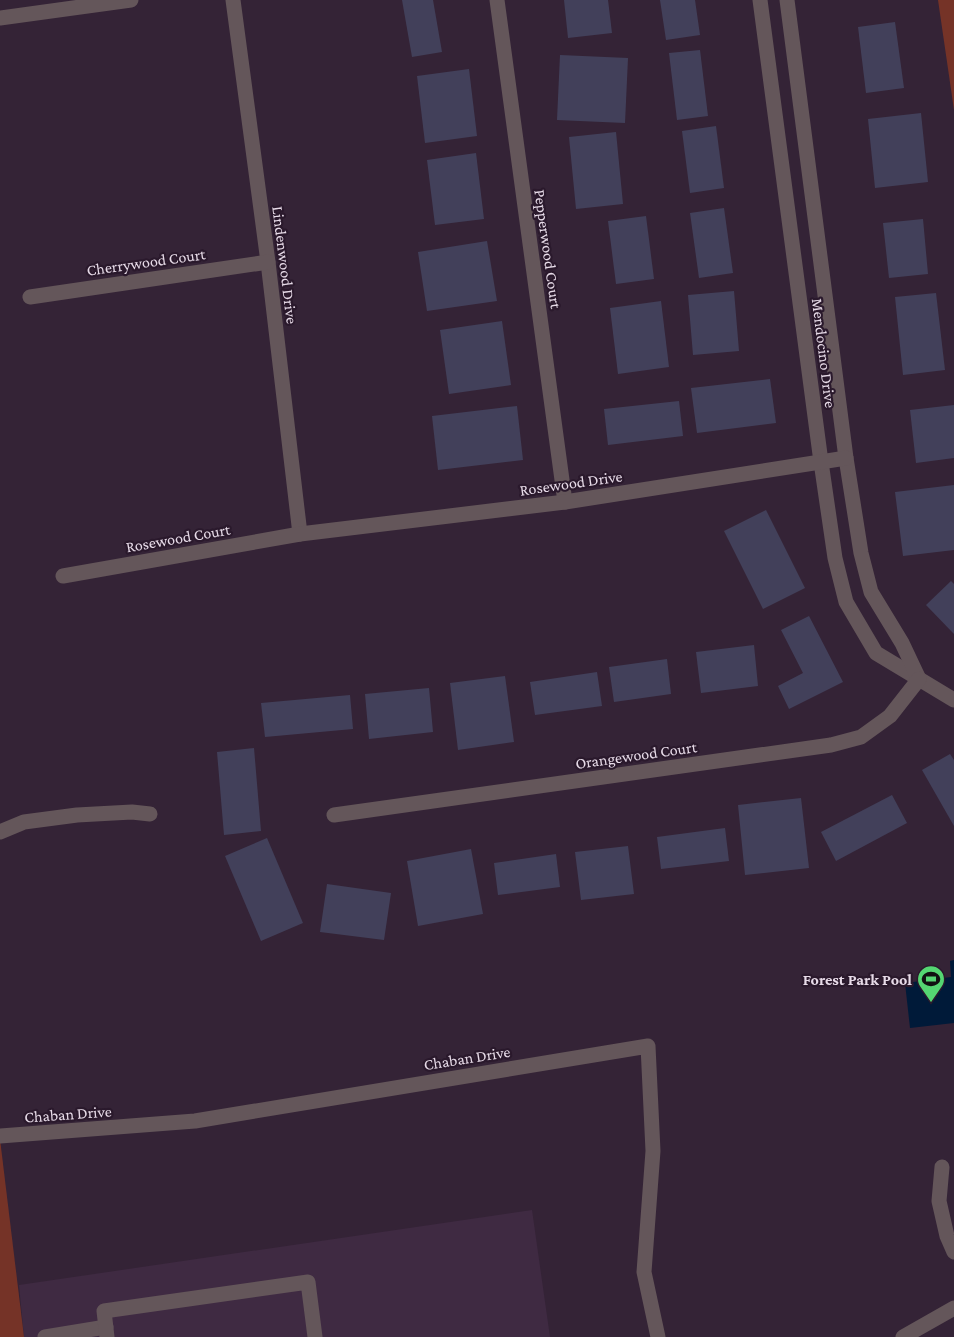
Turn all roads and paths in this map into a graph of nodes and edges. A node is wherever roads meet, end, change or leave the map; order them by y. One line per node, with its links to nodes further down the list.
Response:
1 (131, 0): 6 (street)
2 (233, 0): 7 (street, Lindenwood Drive)
3 (497, 0): 11 (street, Pepperwood Court)
4 (760, 0): 10 (street, Mendocino Drive)
5 (787, 0): 9 (street, Mendocino Drive)
6 (0, 18)
7 (268, 262): 8 (street, Cherrywood Court); 12 (street, Lindenwood Drive)
8 (30, 296)
9 (846, 458): 10 (street, Rosewood Drive); 14 (street, Mendocino Drive)
10 (821, 462): 11 (street, Rosewood Drive); 14 (street, Mendocino Drive)
11 (565, 502): 12 (street, Rosewood Drive)
12 (300, 534): 13 (street, Rosewood Court)
13 (63, 576)
14 (919, 678): 15 (street, Mendocino Drive); 17 (street, Orangewood Court)
15 (954, 700)
16 (150, 814): 18 (street)
17 (334, 815)
18 (0, 832)
19 (0, 1136): 26 (street, Chaban Drive)
20 (942, 1167): 21 (street)
21 (954, 1252)
22 (954, 1308): 27 (street)
23 (106, 1332): 24 (street); 25 (street)
24 (45, 1337)
25 (315, 1337)
26 (658, 1337)
27 (903, 1337)

